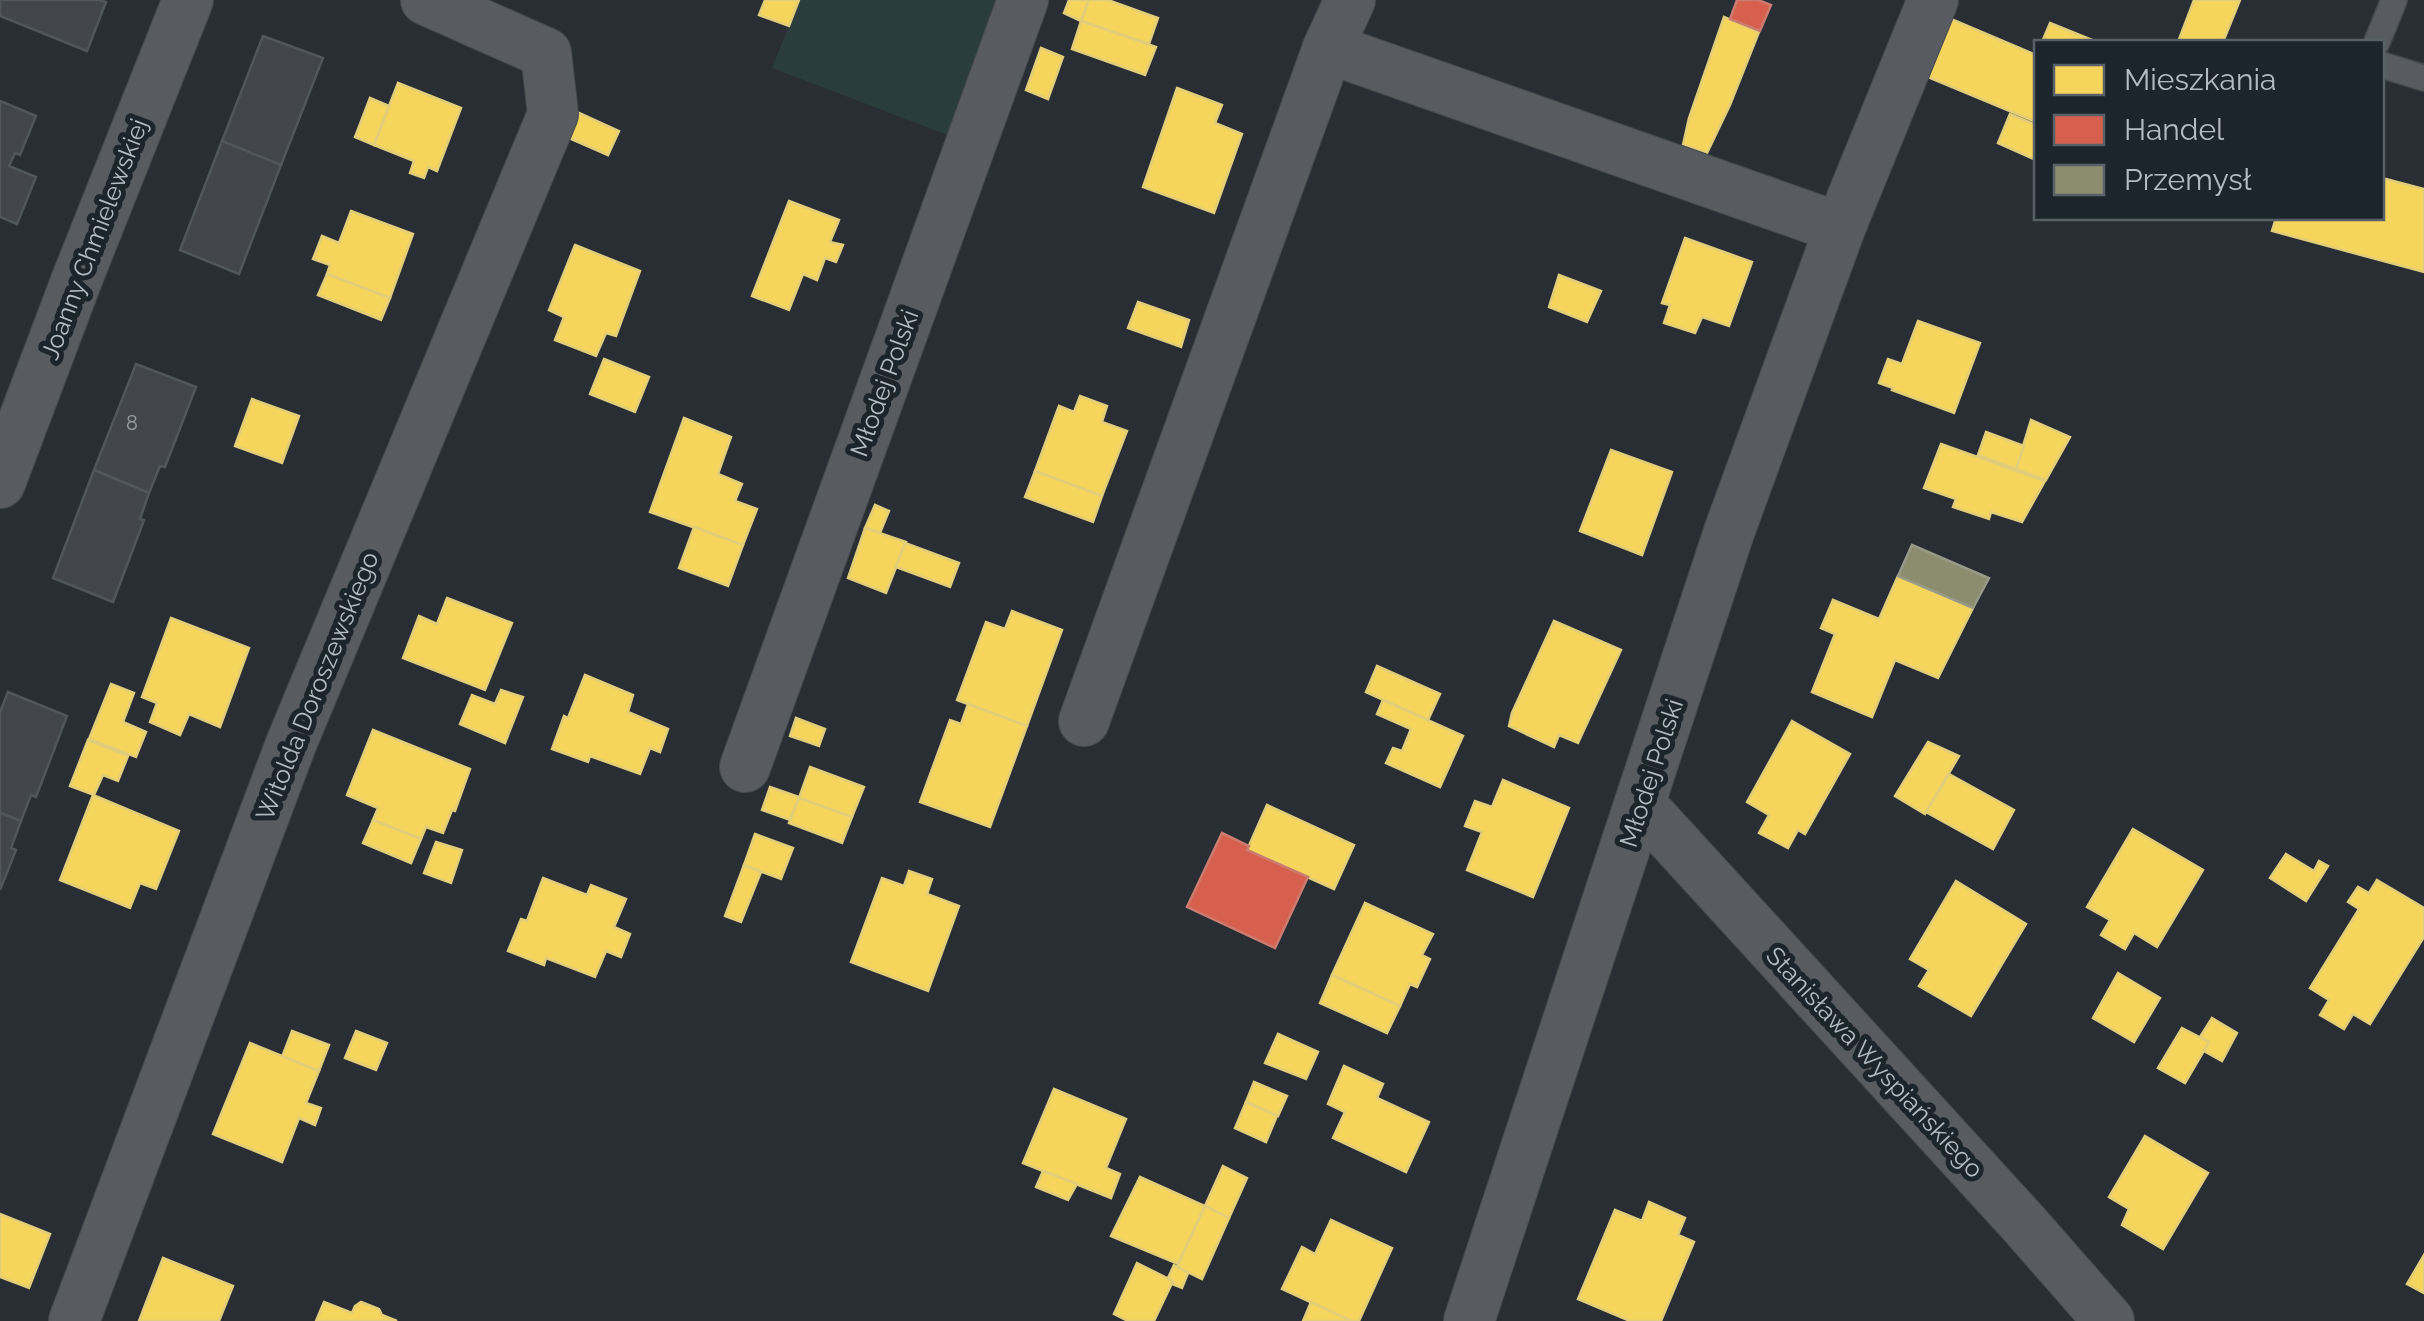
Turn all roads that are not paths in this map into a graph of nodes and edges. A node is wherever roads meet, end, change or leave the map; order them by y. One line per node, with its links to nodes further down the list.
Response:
1 (188, 0): 12 (street, Joanny Chmielewskiej)
2 (426, 0): 16 (street, Witolda Doroszewskiego)
3 (1023, 0): 14 (street, Młodej Polski)
4 (1350, 0): 8 (street)
5 (1933, 0): 11 (street, Młodej Polski)
6 (2394, 0): 7 (lane)
7 (2378, 40)
8 (1328, 48): 11 (street); 13 (street)
9 (2384, 66): 10 (lane)
10 (2424, 78)
11 (1840, 228): 15 (street, Młodej Polski)
12 (0, 480)
13 (1084, 721)
14 (744, 767)
15 (1641, 805): 17 (street, Młodej Polski); 18 (street, Stanisława Wyspiańskiego)
16 (74, 1321)
17 (1469, 1321)
18 (2109, 1321)

